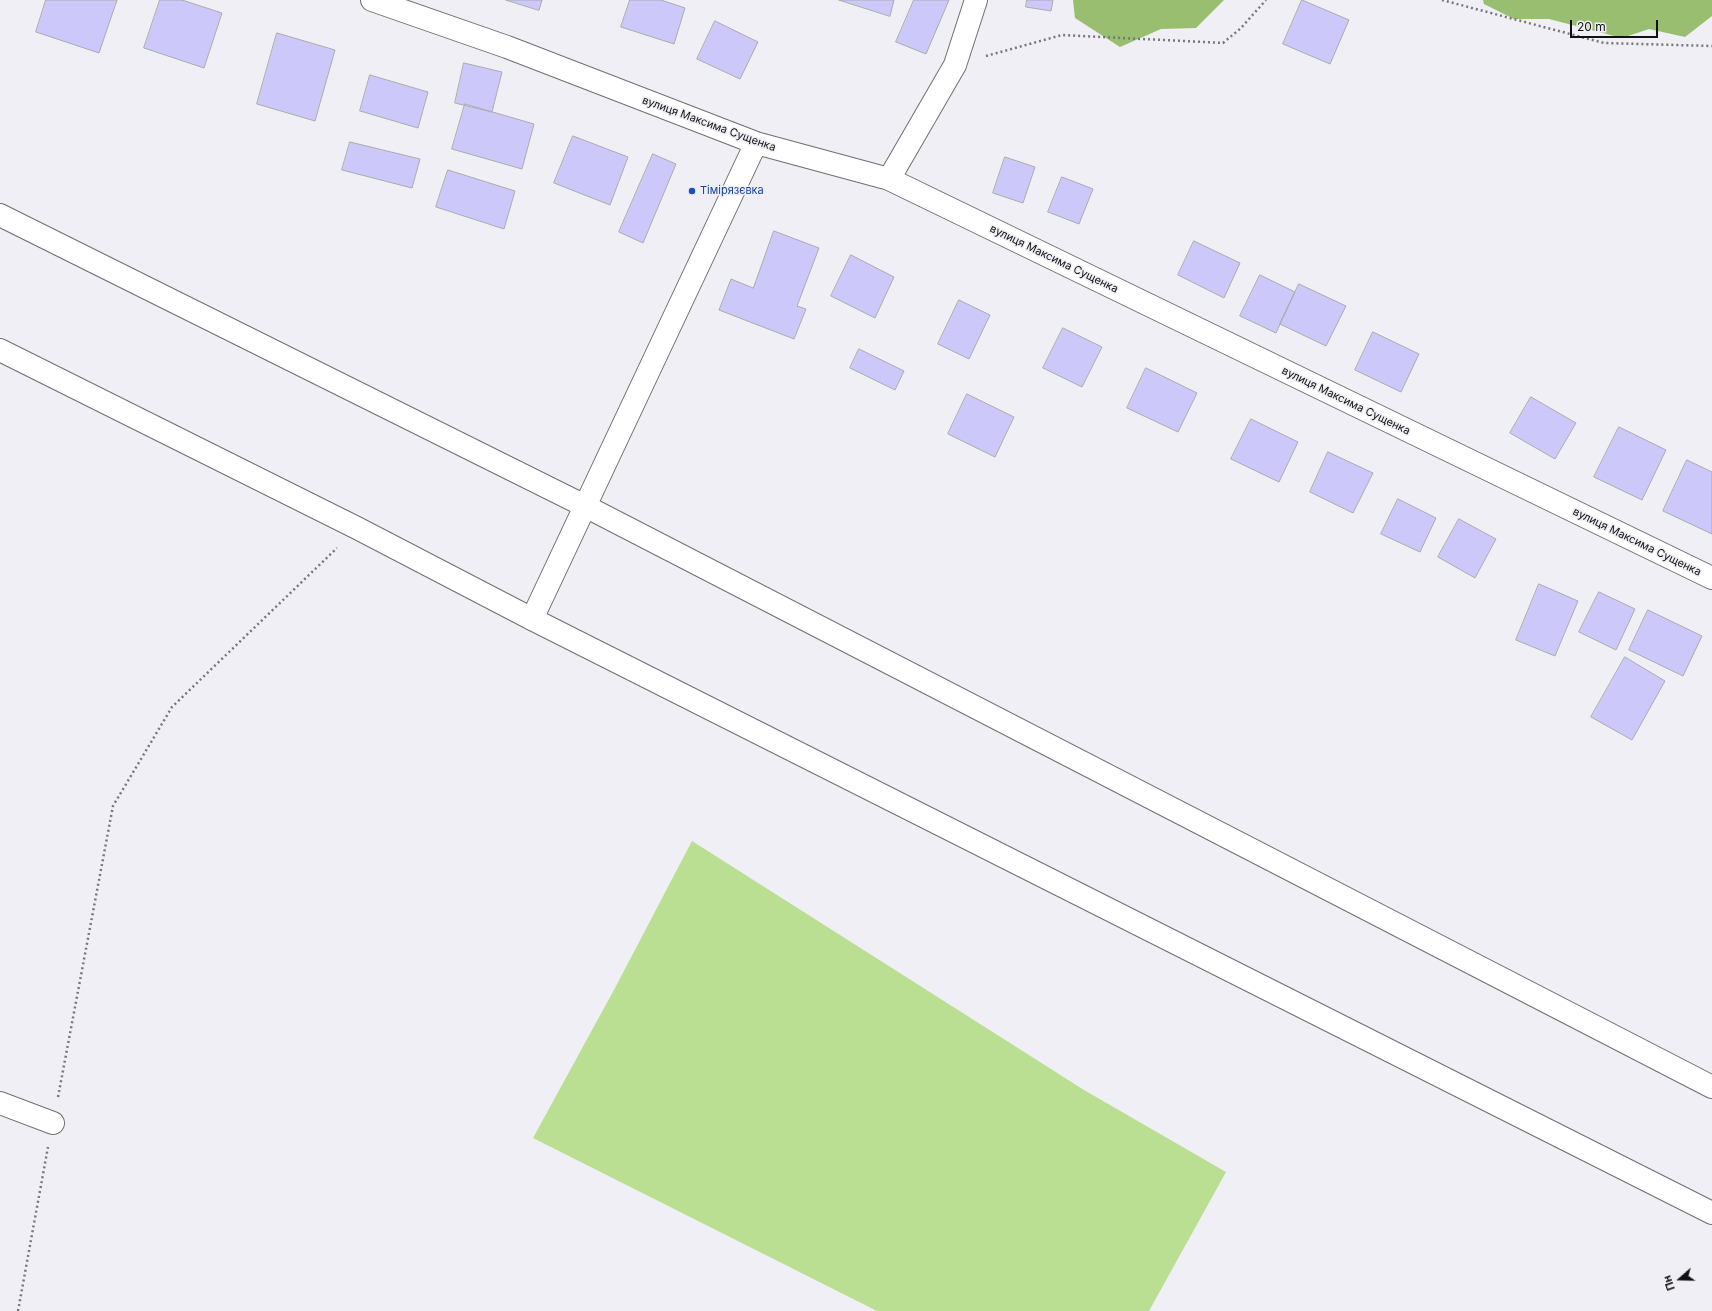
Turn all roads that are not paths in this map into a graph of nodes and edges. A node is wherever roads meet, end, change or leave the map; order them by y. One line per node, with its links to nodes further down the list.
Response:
1 (372, 0): 3 (street, вулиця Максима Сущенка)
2 (976, 0): 4 (street)
3 (756, 143): 4 (street, вулиця Максима Сущенка); 7 (street)
4 (889, 179): 8 (street, вулиця Максима Сущенка)
5 (0, 215): 7 (street)
6 (0, 350): 9 (street)
7 (585, 506): 9 (street); 10 (street)
8 (1712, 578)
9 (532, 619): 13 (street)
10 (1712, 1087)
11 (0, 1103): 12 (street)
12 (53, 1123)
13 (1712, 1213)

